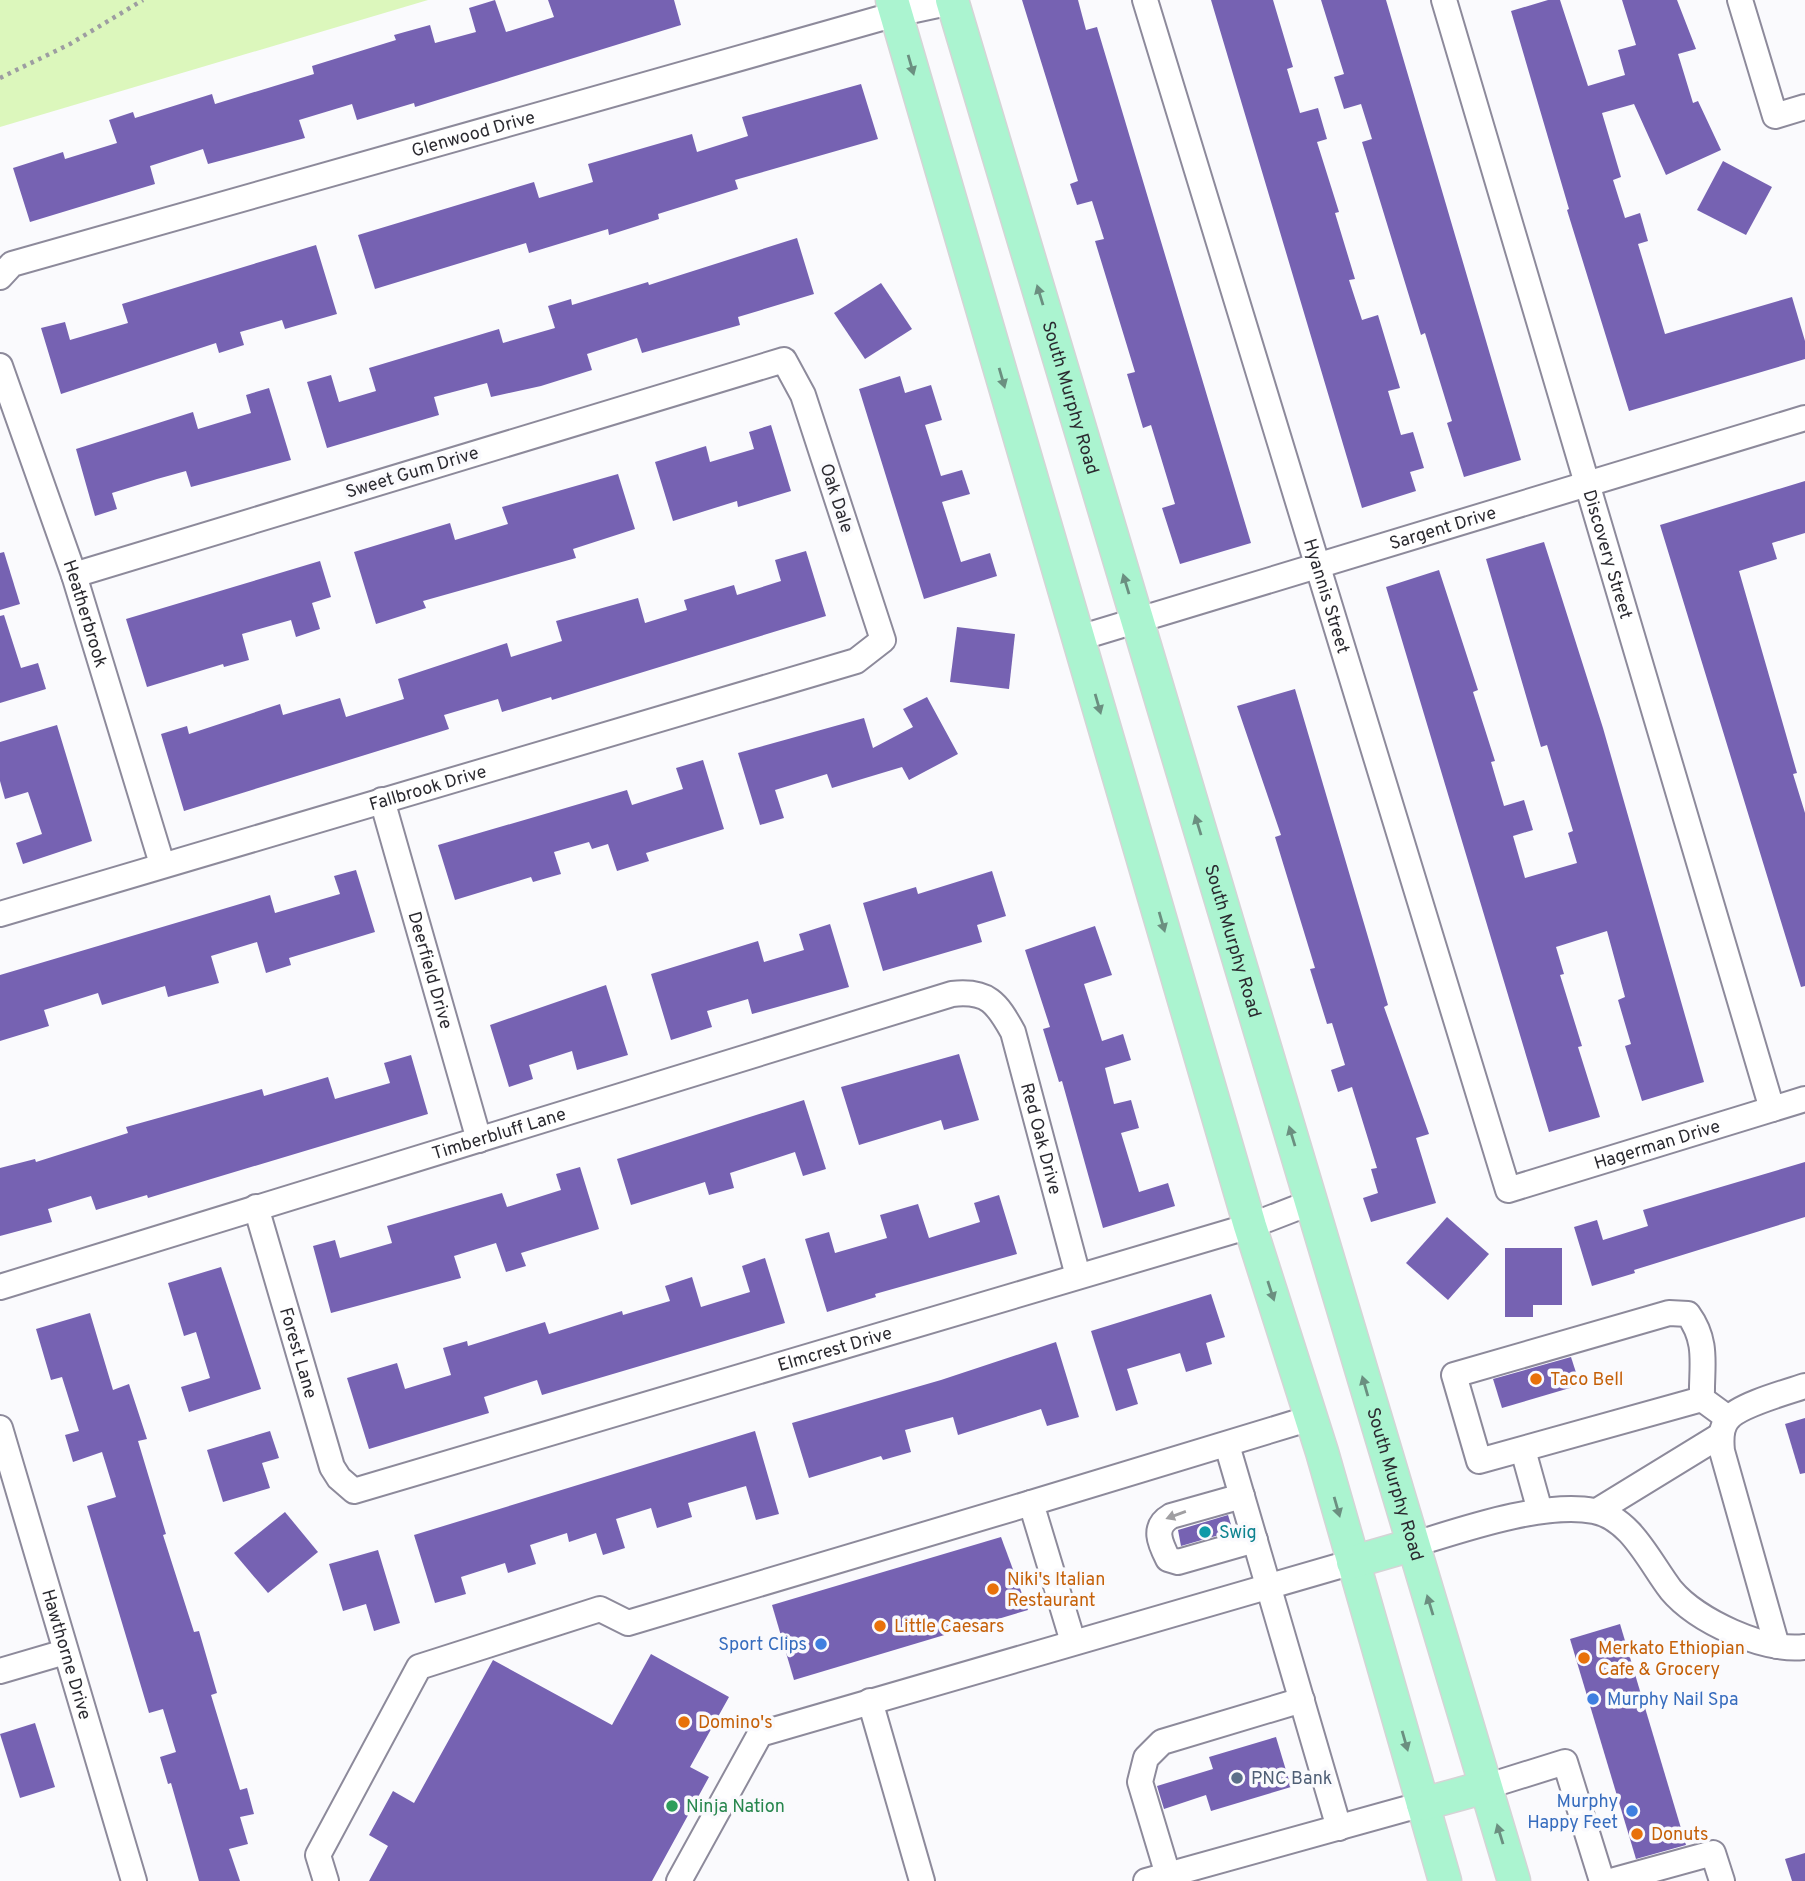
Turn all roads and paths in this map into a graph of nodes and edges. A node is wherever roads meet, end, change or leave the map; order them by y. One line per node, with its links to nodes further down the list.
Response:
1 (143, 0): 7 (path)
2 (1145, 0): 14 (street, Hyannis Street)
3 (1444, 0): 13 (street, Discovery Street)
4 (1740, 0): 8 (street)
5 (952, 1): 6 (street, Glenwood Drive); 16 (main road, South Murphy Road, one-way to 5)
6 (894, 7): 9 (street, Glenwood Drive); 17 (main road, one-way to 17)
7 (0, 78)
8 (1805, 107)
9 (0, 277)
10 (0, 366): 15 (street, Heatherbrook)
11 (750, 368): 15 (street, Sweet Gum Drive); 18 (street, Oak Dale)
12 (1805, 418): 13 (street, Sargent Drive)
13 (1586, 484): 14 (street, Sargent Drive); 24 (street, Discovery Street)
14 (1320, 566): 16 (street, Sargent Drive); 26 (street, Hyannis Street)
15 (74, 575): 20 (street, Heatherbrook)
16 (1137, 621): 17 (street, Sargent Drive); 27 (main road, South Murphy Road, one-way to 16)
17 (1079, 638): 29 (main road, one-way to 29)
18 (856, 662): 19 (street, Fallbrook Drive)
19 (382, 800): 20 (street, Fallbrook Drive); 25 (street, Deerfield Drive)
20 (162, 864): 21 (street, Fallbrook Drive)
21 (0, 914)
22 (997, 1003): 25 (street, Timberbluff Lane); 30 (street, Red Oak Drive)
23 (1805, 1099): 24 (street, Hagerman Drive)
24 (1772, 1109): 26 (street, Hagerman Drive)
25 (480, 1140): 28 (street, Timberbluff Lane)
26 (1508, 1190)
27 (1312, 1202): 29 (street, Elmcrest Drive); 45 (main road, South Murphy Road, one-way to 27)
28 (256, 1207): 31 (street, Timberbluff Lane); 39 (street, Forest Lane)
29 (1250, 1226): 30 (street, Elmcrest Drive); 34 (main road, one-way to 34)
30 (1078, 1276): 39 (street, Elmcrest Drive)
31 (0, 1287)
32 (1805, 1386): 36 (street)
33 (1702, 1399): 36 (street); 38 (street); 38 (street)
34 (1311, 1419): 37 (street); 46 (main road, one-way to 46)
35 (0, 1427): 51 (street, Hawthorne Drive)
36 (1724, 1427): 43 (street); 49 (street)
37 (1227, 1445): 40 (street); 41 (street)
38 (1523, 1450): 42 (street)
39 (354, 1491)
40 (1242, 1496): 44 (street); 44 (street, one-way to 44)
41 (1031, 1503): 48 (street); 60 (street)
42 (1540, 1511): 43 (street); 45 (street)
43 (1597, 1511): 49 (street)
44 (1255, 1540): 47 (street)
45 (1412, 1545): 46 (main road); 55 (main road, South Murphy Road, one-way to 45)
46 (1353, 1562): 47 (street); 56 (main road, one-way to 56)
47 (1268, 1587): 48 (street); 53 (street)
48 (1073, 1643): 54 (street)
49 (1777, 1646): 50 (street)
50 (1805, 1647)
51 (65, 1652): 52 (street); 59 (street, Hawthorne Drive)
52 (0, 1671)
53 (1302, 1700): 57 (street); 58 (street)
54 (870, 1701): 61 (street); 62 (street)
55 (1485, 1787): 56 (main road); 64 (main road, South Murphy Road, one-way to 55); 65 (street)
56 (1423, 1804): 57 (street); 63 (main road)
57 (1339, 1828): 58 (street)
58 (1157, 1878)
59 (134, 1881)
60 (326, 1881)
61 (679, 1881)
62 (922, 1881)
63 (1445, 1881)
64 (1514, 1881)
65 (1602, 1881)
66 (1611, 1881): 67 (street)
67 (1722, 1881)

